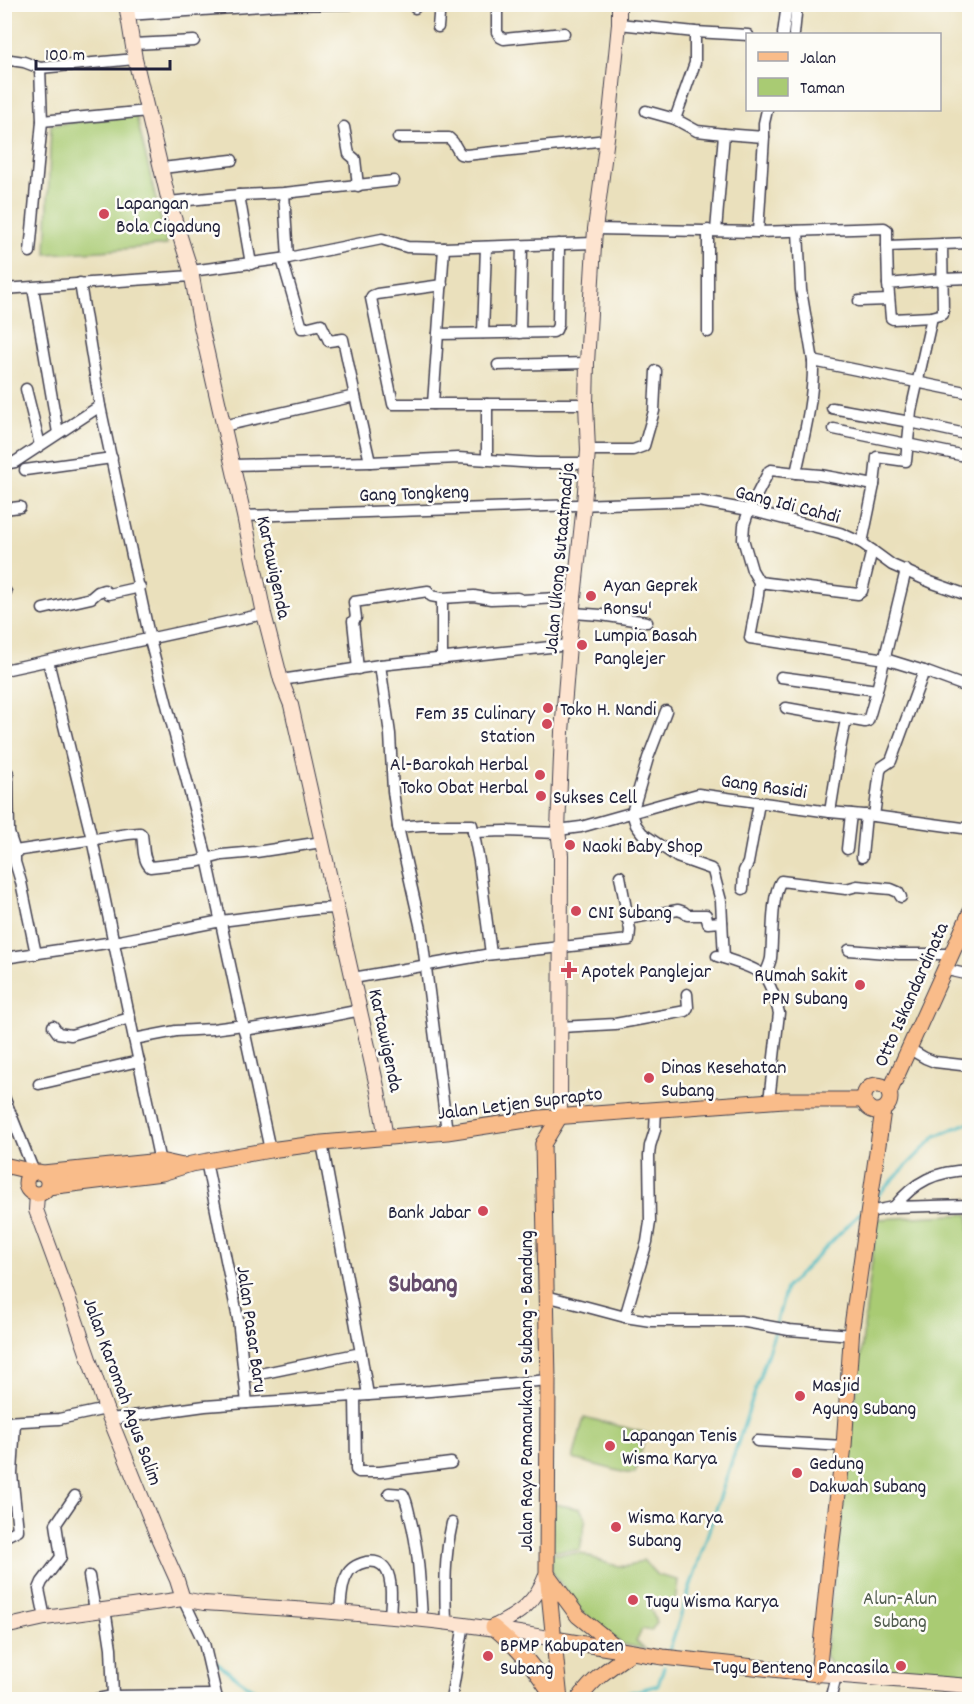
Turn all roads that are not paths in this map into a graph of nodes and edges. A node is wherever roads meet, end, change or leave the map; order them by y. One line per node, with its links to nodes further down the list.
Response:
1 (351, 4): 7 (street)
2 (440, 4): 10 (street)
3 (497, 4): 12 (street)
4 (619, 4): 9 (main road, Jalan Ukong Sutaatmadja)
5 (788, 4): 13 (street)
6 (797, 4): 14 (street)
7 (335, 5): 8 (street)
8 (126, 10): 17 (main road, Kartawigenda)
9 (619, 24): 11 (street); 30 (main road, Jalan Ukong Sutaatmadja)
10 (438, 27)
11 (695, 32): 15 (street); 24 (street)
12 (564, 33)
13 (783, 33)
14 (794, 33)
15 (746, 35)
16 (194, 41): 17 (street)
17 (133, 44): 19 (main road, Kartawigenda)
18 (4, 59): 20 (street)
19 (135, 59): 20 (street); 21 (main road, Kartawigenda)
20 (40, 68): 25 (street)
21 (148, 111): 25 (street); 32 (main road, Kartawigenda)
22 (646, 111): 24 (street)
23 (768, 111): 28 (street)
24 (675, 119): 27 (street)
25 (42, 121): 50 (street)
26 (345, 127): 34 (street)
27 (724, 135): 28 (street); 39 (street)
28 (764, 137): 41 (street)
29 (399, 138): 30 (street)
30 (607, 140): 38 (main road, Jalan Ukong Sutaatmadja)
31 (232, 160): 32 (street)
32 (162, 168): 37 (main road, Kartawigenda)
33 (394, 181): 34 (street)
34 (358, 186): 35 (street)
35 (284, 193): 36 (street); 51 (street)
36 (239, 195): 37 (street); 52 (street)
37 (169, 202): 53 (main road, Kartawigenda)
38 (595, 229): 39 (street); 42 (main road, Jalan Ukong Sutaatmadja)
39 (712, 231): 41 (street); 64 (street)
40 (798, 231): 41 (street); 47 (street); 68 (street)
41 (758, 232)
42 (594, 243): 44 (street); 69 (main road, Jalan Ukong Sutaatmadja)
43 (969, 243): 45 (street)
44 (559, 244): 46 (street); 66 (street)
45 (942, 244): 47 (street); 55 (street)
46 (522, 246): 48 (street); 66 (street)
47 (887, 246): 57 (street)
48 (486, 247): 49 (street); 65 (street)
49 (444, 248): 51 (street); 58 (street)
50 (30, 252)
51 (285, 259): 52 (street); 75 (street)
52 (251, 264): 53 (street)
53 (191, 274): 56 (street); 84 (main road, Kartawigenda)
54 (969, 278): 55 (street)
55 (942, 279): 57 (street); 63 (street)
56 (80, 284): 59 (street); 79 (street)
57 (888, 284): 61 (street)
58 (441, 285): 67 (street); 76 (street)
59 (33, 288): 60 (street); 81 (street)
60 (4, 289)
61 (889, 300): 62 (street); 63 (street)
62 (859, 301)
63 (932, 317): 72 (street)
64 (708, 332)
65 (483, 333): 66 (street); 67 (street)
66 (520, 333)
67 (438, 334): 76 (street)
68 (813, 361): 72 (street); 98 (street)
69 (587, 363): 70 (street); 78 (main road, Jalan Ukong Sutaatmadja)
70 (498, 365)
71 (657, 371): 90 (street)
72 (917, 382): 74 (street); 83 (street)
73 (26, 389): 82 (street)
74 (969, 393)
75 (355, 396): 84 (street); 94 (street)
76 (433, 404): 77 (street)
77 (487, 404): 78 (street); 93 (street)
78 (586, 404): 90 (main road, Jalan Ukong Sutaatmadja)
79 (100, 406): 86 (street); 92 (street)
80 (832, 408): 83 (street)
81 (55, 414): 82 (street); 86 (street)
82 (33, 418): 89 (street)
83 (910, 422): 87 (street); 88 (street)
84 (223, 426): 96 (main road, Kartawigenda)
85 (834, 429): 88 (street)
86 (58, 433): 89 (street)
87 (969, 435)
88 (908, 443): 91 (street); 99 (street)
89 (40, 445): 95 (street)
90 (587, 456): 93 (street); 100 (main road, Jalan Ukong Sutaatmadja)
91 (969, 457)
92 (112, 458): 97 (street); 109 (street)
93 (487, 460): 94 (street)
94 (370, 462): 96 (street)
95 (4, 464)
96 (232, 465): 104 (main road, Kartawigenda)
97 (25, 470)
98 (796, 472): 99 (street); 103 (street)
99 (874, 485): 105 (street)
100 (584, 504): 103 (street, Gang Idi Cahdi); 104 (street, Gang Tongkeng); 111 (main road, Jalan Ukong Sutaatmadja)
101 (20, 507): 102 (street)
102 (4, 509)
103 (749, 510): 105 (street, Gang Idi Cahdi); 108 (street)
104 (244, 516): 114 (main road, Kartawigenda)
105 (862, 543): 106 (street, Gang Idi Cahdi)
106 (872, 550): 107 (street, Gang Idi Cahdi); 108 (street)
107 (906, 570): 110 (street, Gang Idi Cahdi); 120 (street)
108 (759, 582): 120 (street)
109 (140, 587): 113 (street); 117 (street)
110 (969, 596)
111 (575, 597): 112 (street); 115 (main road, Jalan Ukong Sutaatmadja)
112 (442, 598): 119 (street); 123 (street)
113 (43, 609)
114 (264, 614): 117 (street); 127 (main road, Kartawigenda)
115 (573, 614): 116 (street); 118 (main road, Jalan Ukong Sutaatmadja)
116 (647, 622)
117 (150, 640): 121 (street); 148 (street)
118 (569, 645): 119 (street); 141 (main road, Jalan Ukong Sutaatmadja)
119 (442, 658): 122 (street)
120 (885, 659): 125 (street); 129 (street)
121 (48, 662): 124 (street); 143 (street)
122 (380, 664): 123 (street); 139 (street)
123 (358, 669): 127 (street)
124 (4, 670)
125 (924, 671): 128 (street); 138 (street)
126 (781, 677): 129 (street)
127 (281, 680): 144 (main road, Kartawigenda)
128 (969, 688)
129 (877, 690): 132 (street)
130 (786, 708): 132 (street)
131 (666, 711): 136 (street)
132 (846, 720): 135 (street)
133 (8, 773): 146 (street)
134 (759, 802): 135 (street, Gang Rasidi); 136 (street, Gang Rasidi); 150 (street)
135 (830, 812): 137 (street, Gang Rasidi)
136 (632, 813): 141 (street, Gang Rasidi); 156 (street)
137 (851, 814): 138 (street, Gang Rasidi); 145 (street)
138 (870, 815): 140 (street, Gang Rasidi); 147 (street)
139 (398, 827): 142 (street, Gang Rasidi); 164 (street)
140 (969, 829)
141 (558, 831): 142 (street, Gang Rasidi); 158 (main road, Jalan Ukong Sutaatmadja)
142 (473, 832): 161 (street)
143 (92, 839): 146 (street); 148 (street); 157 (street)
144 (322, 842): 148 (street); 152 (main road, Kartawigenda)
145 (848, 849)
146 (15, 851): 160 (street)
147 (862, 857)
148 (207, 858): 155 (street)
149 (620, 876): 154 (street)
150 (743, 889)
151 (901, 897): 167 (street)
152 (336, 908): 155 (street); 168 (main road, Kartawigenda)
153 (969, 913): 162 (main road, Otto Iskandardinata)
154 (627, 918): 156 (street); 158 (street)
155 (221, 921): 157 (street); 174 (street)
156 (722, 922): 167 (street)
157 (114, 942): 160 (street); 171 (street)
158 (561, 947): 161 (street); 173 (main road, Jalan Ukong Sutaatmadja)
159 (849, 950): 162 (street)
160 (36, 954): 163 (street)
161 (491, 954): 164 (street)
162 (950, 954): 165 (main road, Otto Iskandardinata)
163 (8, 958)
164 (426, 965): 168 (street); 188 (street)
165 (943, 969): 166 (street); 176 (main road, Otto Iskandardinata)
166 (969, 975)
167 (764, 976): 183 (street)
168 (353, 978): 170 (main road, Kartawigenda)
169 (687, 994): 173 (street)
170 (360, 1010): 174 (street); 189 (main road, Kartawigenda)
171 (130, 1018): 172 (street); 175 (street)
172 (53, 1026)
173 (561, 1027): 186 (main road, Jalan Ukong Sutaatmadja)
174 (244, 1028): 175 (street); 192 (street)
175 (134, 1039): 177 (street)
176 (908, 1048): 178 (street); 180 (main road, Otto Iskandardinata)
177 (139, 1061): 179 (street); 194 (street)
178 (969, 1066)
179 (39, 1084)
180 (889, 1093): 182 (main road); 185 (main road)
181 (4, 1097): 197 (street)
182 (863, 1100): 183 (main road, Jalan Letjen Suprapto); 185 (main road)
183 (769, 1101): 184 (main road, Jalan Letjen Suprapto)
184 (656, 1109): 186 (main road, Jalan Letjen Suprapto); 202 (street)
185 (883, 1110): 200 (main road)
186 (560, 1116): 187 (main road, Jalan Letjen Suprapto); 191 (main road)
187 (525, 1120): 188 (main road, Jalan Letjen Suprapto); 191 (main road)
188 (447, 1132): 189 (main road, Jalan Letjen Suprapto)
189 (386, 1138): 190 (main road, Jalan Letjen Suprapto)
190 (322, 1143): 192 (main road, Jalan Letjen Suprapto); 204 (street)
191 (543, 1144): 201 (main road, Jalan Raya Pamanukan - Subang - Bandung)
192 (270, 1150): 193 (main road, Jalan Letjen Suprapto)
193 (206, 1161): 194 (main road, Jalan Letjen Suprapto); 205 (street, Jalan Pasar Baru)
194 (161, 1167): 197 (main road, Jalan Letjen Suprapto)
195 (4, 1168): 197 (main road)
196 (969, 1170): 199 (street)
197 (38, 1183): 210 (main road, Jalan Karomah Agus Salim)
198 (969, 1205): 199 (street)
199 (894, 1207): 200 (street)
200 (869, 1212): 203 (main road)
201 (546, 1296): 202 (street); 206 (main road, Jalan Raya Pamanukan - Subang - Bandung)
202 (625, 1317): 203 (street)
203 (852, 1335): 213 (main road)
204 (361, 1353): 205 (street); 207 (street)
205 (245, 1377): 209 (street, Jalan Pasar Baru)
206 (548, 1380): 207 (street); 219 (main road, Jalan Raya Pamanukan - Subang - Bandung)
207 (368, 1395): 208 (street)
208 (355, 1396): 209 (street); 214 (street)
209 (248, 1403): 210 (street, Jalan Pasar Baru)
210 (108, 1414): 211 (street, Jalan Pasar Baru); 221 (main road, Jalan Karomah Agus Salim)
211 (10, 1422): 218 (street)
212 (757, 1441): 213 (street)
213 (844, 1446): 233 (main road)
214 (452, 1462)
215 (389, 1493): 226 (street)
216 (75, 1496): 225 (street)
217 (452, 1523): 227 (street)
218 (4, 1536)
219 (547, 1573): 230 (main road); 231 (main road, Jalan Raya Pamanukan - Subang - Bandung); 232 (main road)
220 (89, 1576): 222 (street)
221 (183, 1599): 222 (main road); 223 (main road); 237 (street)
222 (100, 1610): 225 (main road); 236 (street)
223 (340, 1613): 224 (main road); 224 (street)
224 (390, 1617): 226 (main road)
225 (45, 1618): 229 (main road)
226 (422, 1620): 227 (main road)
227 (446, 1623): 228 (main road)
228 (464, 1624): 230 (main road); 240 (street)
229 (4, 1627)
230 (493, 1628): 231 (main road); 241 (main road)
231 (554, 1639): 232 (main road); 241 (main road, Jalan Raya Pamanukan - Subang - Bandung)
232 (626, 1652): 233 (main road); 242 (main road)
233 (818, 1674): 234 (main road)
234 (836, 1676): 235 (main road); 243 (street)
235 (969, 1686)
236 (113, 1696): 238 (street); 239 (street)
237 (217, 1697): 238 (street)
238 (136, 1698)
239 (92, 1700)
240 (451, 1700)
241 (557, 1700)
242 (578, 1700)
243 (830, 1700)

